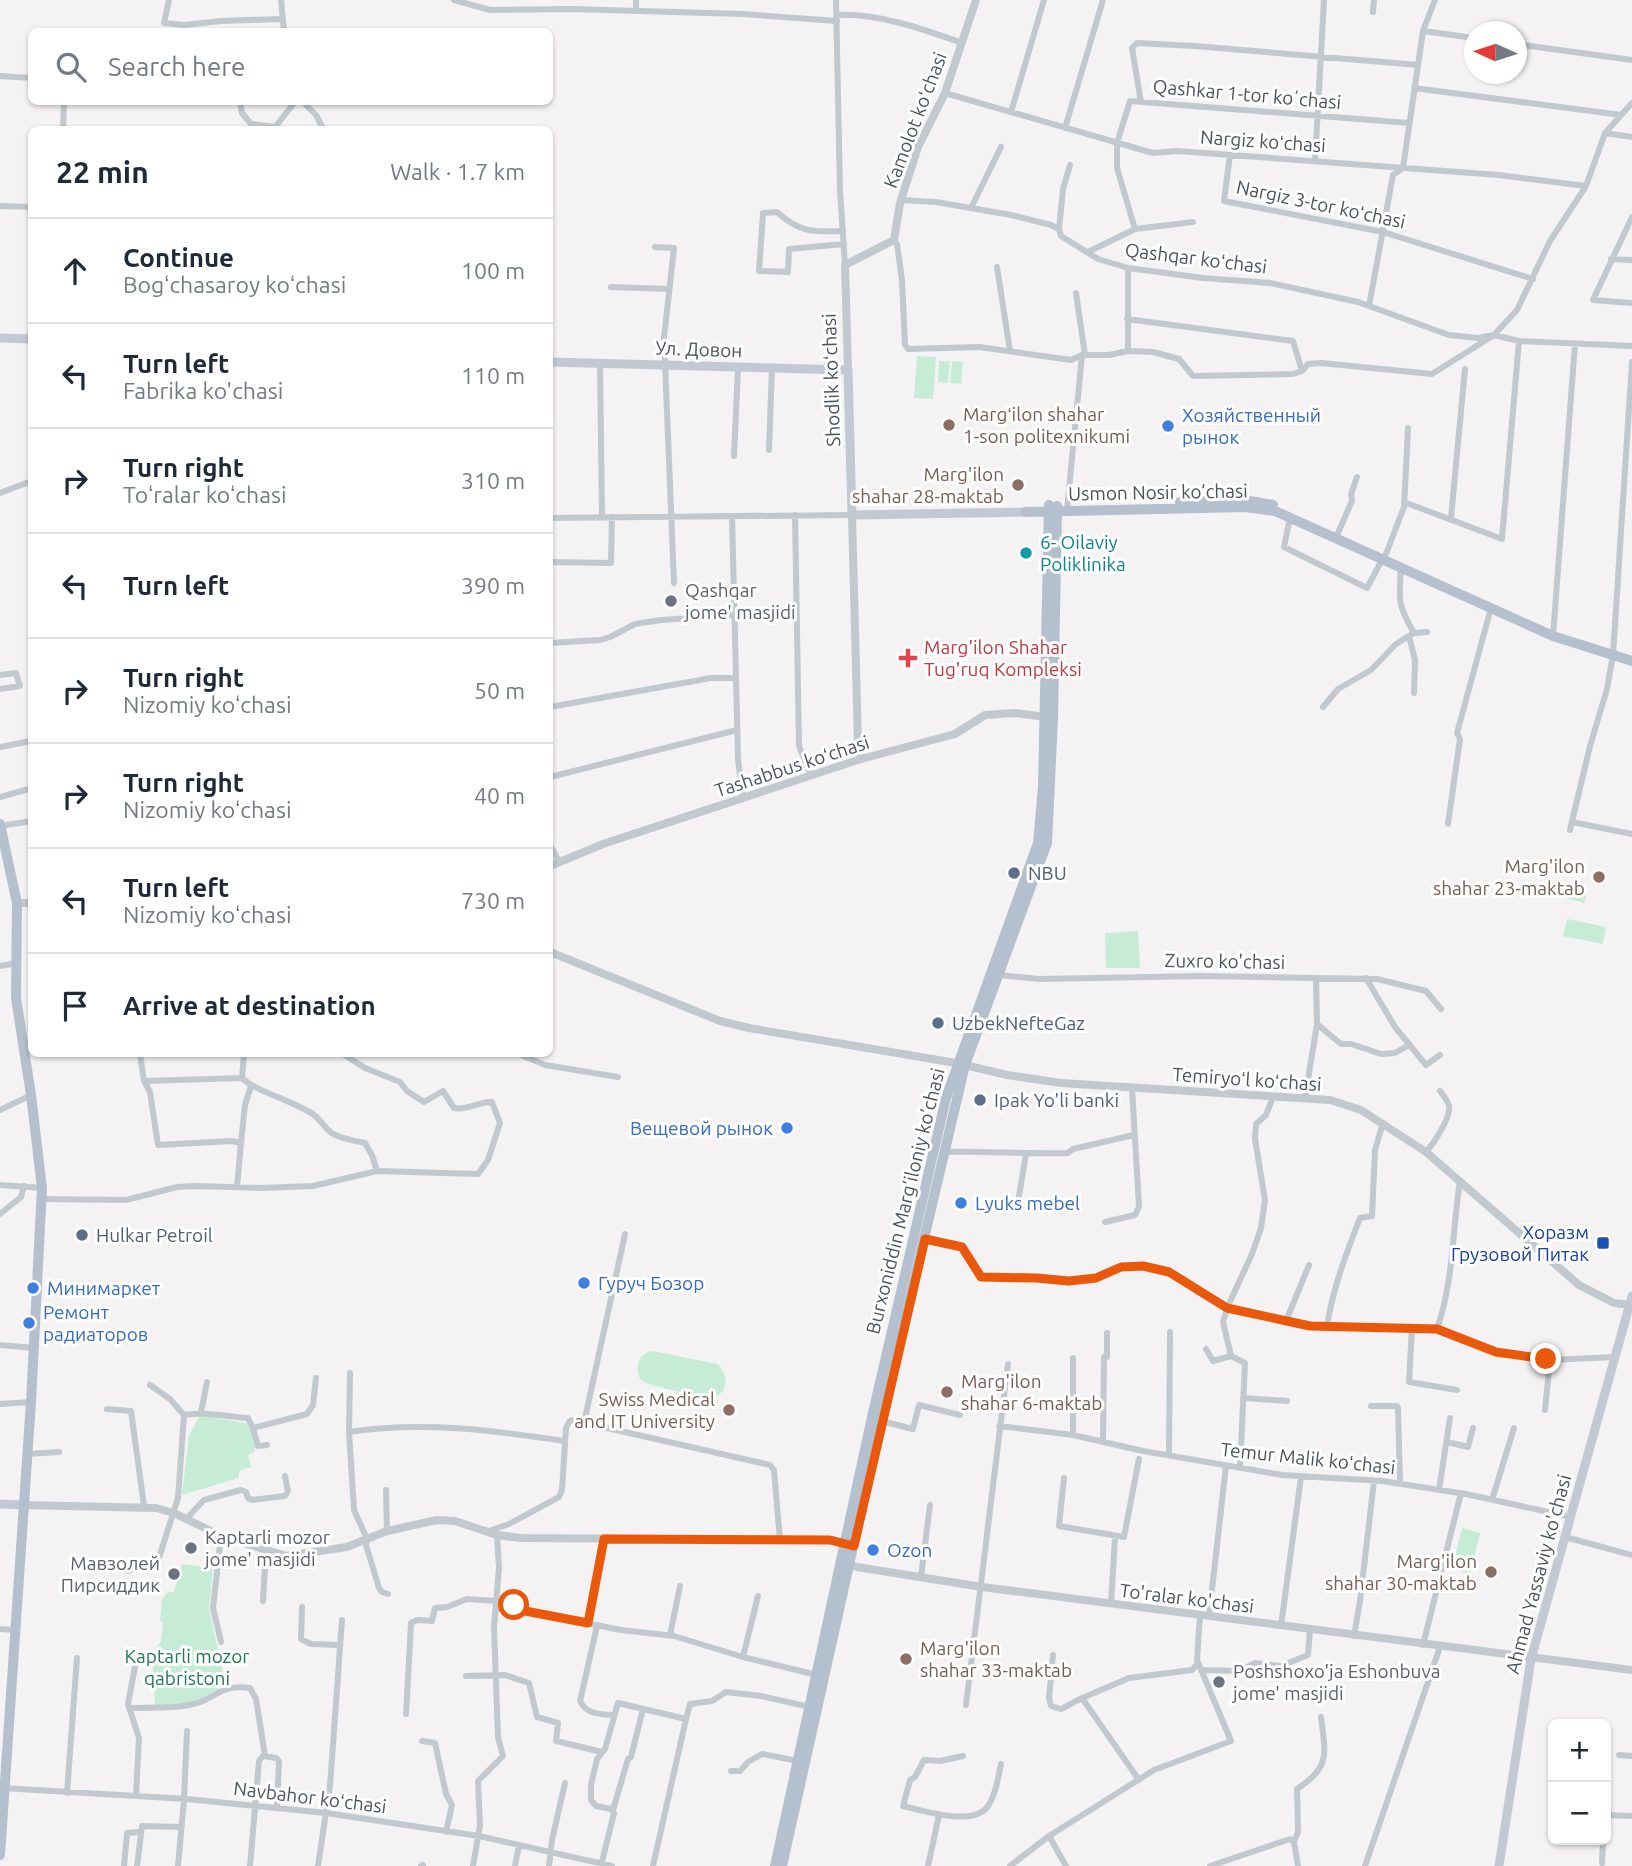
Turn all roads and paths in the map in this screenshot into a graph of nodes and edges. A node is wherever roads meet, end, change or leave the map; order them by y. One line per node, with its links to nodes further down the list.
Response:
1 (169, 0): 15 (street)
2 (281, 0): 15 (street)
3 (454, 0): 12 (street)
4 (636, 0): 12 (street)
5 (836, 0): 14 (street, Shodlik koʻchasi)
6 (976, 0): 19 (street, Kamolot koʻchasi)
7 (1044, 0): 34 (street)
8 (1103, 0): 42 (street)
9 (1324, 0): 21 (street)
10 (1374, 0): 13 (street)
11 (1435, 0): 17 (street)
12 (636, 11): 14 (street)
13 (1373, 12)
14 (837, 18): 19 (street); 60 (street, Shodlik koʻchasi)
15 (282, 19): 16 (street)
16 (283, 28)
17 (1423, 31): 18 (street); 23 (street)
18 (1464, 37)
19 (962, 43): 27 (street, Kamolot koʻchasi)
20 (1527, 45): 22 (street)
21 (1321, 57): 23 (street); 28 (street); 36 (street)
22 (1632, 60)
23 (1418, 65): 26 (street)
24 (0, 76): 25 (street)
25 (28, 78)
26 (1415, 88): 35 (street); 37 (street)
27 (945, 93): 34 (street, Nargiz koʻchasi); 52 (street, Kamolot koʻchasi)
28 (1141, 102): 36 (street, Qashkar 1-tor koʼchasi); 45 (street, Qashkar 1-tor koʼchasi)
29 (1632, 103): 35 (street)
30 (64, 105): 38 (street)
31 (241, 105): 39 (street)
32 (293, 105): 40 (street)
33 (306, 105): 41 (street)
34 (1011, 112): 42 (street, Nargiz koʻchasi)
35 (1622, 115): 43 (street)
36 (1318, 116): 37 (street, Qashkar 1-tor koʼchasi); 48 (street)
37 (1409, 123): 50 (street)
38 (63, 126)
39 (250, 126)
40 (276, 126)
41 (322, 126)
42 (1065, 128): 45 (street, Nargiz koʻchasi)
43 (1605, 134): 44 (street); 51 (street)
44 (1632, 137)
45 (1117, 143): 47 (street, Nargiz koʻchasi); 59 (street, Qashkar 1-tor koʼchasi)
46 (1001, 147): 55 (street)
47 (1230, 155): 48 (street, Nargiz koʻchasi); 61 (street, Nargiz 3-tor koʻchasi)
48 (1315, 161): 50 (street, Nargiz koʻchasi)
49 (1070, 165): 58 (street)
50 (1403, 168): 51 (street, Nargiz koʻchasi); 61 (street)
51 (1586, 186): 71 (street)
52 (901, 200): 55 (street, Qashqar koʻchasi); 62 (street, Kamolot koʻchasi)
53 (0, 206): 54 (street)
54 (28, 207)
55 (971, 208): 58 (street, Qashqar koʻchasi)
56 (1632, 217): 66 (street)
57 (1193, 222): 59 (street)
58 (1059, 229): 65 (street, Qashqar koʻchasi)
59 (1135, 229): 65 (street)
60 (843, 231): 63 (street, Shodlik koʻchasi); 63 (street)
61 (1383, 232): 71 (street, Nargiz 3-tor koʻchasi); 76 (street)
62 (894, 240): 68 (street); 84 (street)
63 (844, 244): 68 (street, Shodlik koʻchasi)
64 (655, 247): 73 (street)
65 (1088, 252): 70 (street, Qashqar koʻchasi)
66 (1611, 259): 67 (street); 75 (street)
67 (1632, 260)
68 (845, 265): 94 (street, Shodlik koʻchasi)
69 (997, 267): 84 (street)
70 (1128, 268): 76 (street, Qashqar koʻchasi); 77 (street)
71 (1533, 279): 78 (street)
72 (611, 287): 73 (street)
73 (669, 289): 90 (street)
74 (1076, 293): 86 (street)
75 (1632, 303)
76 (1369, 306): 78 (street, Qashqar koʻchasi)
77 (1128, 319): 85 (street); 95 (street)
78 (1494, 335): 81 (street, Qashqar koʻchasi); 95 (street)
79 (0, 338): 80 (main road)
80 (28, 339)
81 (1519, 341): 82 (street, Qashqar koʻchasi); 113 (street)
82 (1575, 344): 83 (street, Qashqar koʻchasi); 124 (street)
83 (1632, 346)
84 (1010, 351): 86 (street)
85 (1128, 351): 86 (street); 95 (street)
86 (1083, 355): 103 (street)
87 (553, 362): 89 (main road, Ул. Довон)
88 (1632, 362): 126 (street)
89 (600, 363): 90 (main road, Ул. Довон); 111 (street)
90 (664, 365): 91 (main road, Ул. Довон); 109 (street)
91 (738, 368): 92 (main road, Ул. Довон); 98 (street)
92 (772, 368): 94 (main road, Ул. Довон); 97 (street)
93 (1465, 369): 113 (street)
94 (848, 370): 106 (main road, Shodlik koʻchasi)
95 (1302, 371)
96 (1408, 428): 102 (street)
97 (769, 450)
98 (734, 456)
99 (1357, 477): 114 (street)
100 (28, 482): 101 (street)
101 (0, 493)
102 (1404, 502): 113 (street); 116 (street)
103 (1058, 508): 104 (main road, Usmon Nosir ko‘chasi); 112 (main road, Usmon Nosir ko‘chasi); 114 (main road, Usmon Nosir ko‘chasi); 134 (main road, Burxoniddin Marg’iloniy ko’chasi)
104 (1026, 512): 106 (main road, Usmon Nosir ko‘chasi)
105 (794, 515): 106 (street); 107 (street); 140 (street)
106 (852, 515): 138 (street, Shodlik koʻchasi)
107 (732, 516): 109 (street); 121 (street)
108 (612, 517): 109 (street); 111 (street); 117 (street)
109 (670, 517): 119 (street)
110 (553, 518): 111 (street)
111 (602, 518)
112 (1290, 518): 115 (main road, Usmon Nosir ko‘chasi); 116 (street)
113 (1451, 518)
114 (1338, 533): 115 (main road, Usmon Nosir ko‘chasi)
115 (1362, 547): 116 (main road, Usmon Nosir ko‘chasi)
116 (1384, 556): 118 (main road, Usmon Nosir ko‘chasi); 124 (main road, Usmon Nosir ko‘chasi)
117 (553, 562)
118 (1401, 567): 120 (main road, Usmon Nosir ko‘chasi); 123 (street)
119 (674, 583)
120 (1491, 608): 124 (main road, Usmon Nosir ko‘chasi); 145 (street)
121 (735, 615): 125 (street); 129 (street)
122 (1427, 632): 123 (street)
123 (1411, 635): 131 (street); 133 (street)
124 (1556, 635): 126 (main road, Usmon Nosir ko‘chasi)
125 (553, 643)
126 (1613, 655): 127 (main road, Usmon Nosir ko‘chasi); 147 (street)
127 (1632, 661)
128 (0, 675): 130 (street)
129 (736, 678): 132 (street); 135 (street)
130 (0, 689)
131 (1414, 693)
132 (553, 706)
133 (1323, 707)
134 (1049, 718): 138 (street, Tashabbus koʻchasi); 156 (main road, Burxoniddin Marg’iloniy ko’chasi); 169 (main road, Burxoniddin Marg’iloniy ko’chasi)
135 (737, 730): 139 (street); 143 (street)
136 (28, 742): 137 (street)
137 (0, 747)
138 (861, 759): 140 (street, Tashabbus koʻchasi)
139 (553, 776)
140 (811, 776): 143 (street, Tashabbus koʻchasi)
141 (28, 789): 142 (street)
142 (0, 797)
143 (743, 798): 149 (street, Tashabbus koʻchasi)
144 (28, 822): 146 (street)
145 (1448, 824)
146 (0, 825): 151 (main road)
147 (1632, 834)
148 (553, 850): 149 (street)
149 (560, 863): 150 (street, Tashabbus koʻchasi)
150 (553, 865)
151 (16, 903): 152 (street); 154 (main road)
152 (28, 903)
153 (553, 953): 169 (street, Temiryoʻl koʻchasi)
154 (16, 963): 155 (street); 162 (main road)
155 (0, 966)
156 (999, 975): 157 (street, Zuxro ko'chasi); 169 (main road, Burxoniddin Marg’iloniy ko’chasi)
157 (1316, 978): 158 (street, Zuxro ko'chasi); 160 (street)
158 (1366, 978): 159 (street, Zuxro ko'chasi); 161 (street)
159 (1441, 1009)
160 (1317, 1024): 161 (street); 178 (street)
161 (1409, 1045): 163 (street)
162 (28, 1054)
163 (1440, 1055)
164 (28, 1057): 176 (main road)
165 (141, 1057): 172 (street)
166 (244, 1057): 170 (street)
167 (348, 1057): 186 (street)
168 (526, 1057): 171 (street)
169 (961, 1064): 174 (street, Temiryoʻl koʻchasi); 183 (main road, Burxoniddin Marg’iloniy ko’chasi); 274 (main road, Burxoniddin Marg’iloniy ko’chasi)
170 (242, 1077): 172 (street); 173 (street)
171 (618, 1077)
172 (144, 1081): 182 (street)
173 (251, 1086): 182 (street); 186 (street)
174 (1132, 1087): 177 (street, Temiryoʻl koʻchasi); 181 (street)
175 (1440, 1091): 184 (street)
176 (31, 1095): 179 (street); 191 (main road)
177 (1273, 1097): 178 (street, Temiryoʻl koʻchasi); 200 (street)
178 (1305, 1098): 180 (street, Temiryoʻl koʻchasi)
179 (0, 1110)
180 (1383, 1123): 184 (street, Temiryoʻl koʻchasi); 202 (street)
181 (1135, 1135): 185 (street); 195 (street)
182 (241, 1143): 190 (street)
183 (944, 1152): 185 (street); 197 (main road, Burxoniddin Marg’iloniy ko’chasi)
184 (1426, 1152): 187 (street, Temiryoʻl koʻchasi)
185 (1026, 1154): 193 (street)
186 (377, 1171): 190 (street)
187 (1460, 1181): 199 (street, Temiryoʻl koʻchasi); 204 (street)
188 (0, 1185): 189 (street)
189 (24, 1186): 191 (street); 194 (street)
190 (237, 1187): 192 (street)
191 (42, 1188): 192 (main road)
192 (41, 1199): 209 (main road)
193 (1017, 1208)
194 (0, 1214)
195 (1105, 1222)
196 (625, 1234): 233 (street)
197 (925, 1239): 200 (street); 232 (main road, Burxoniddin Marg’iloniy ko’chasi)
198 (1309, 1265): 201 (street)
199 (1631, 1302): 205 (main road, Ahmad Yassaviy ko'chasi)
200 (1227, 1308): 201 (street); 211 (street)
201 (1286, 1321): 202 (street)
202 (1327, 1326): 203 (street)
203 (1412, 1327): 204 (street); 220 (street)
204 (1437, 1329): 214 (street)
205 (1628, 1329): 212 (main road, Ahmad Yassaviy ko'chasi)
206 (1170, 1332): 246 (street)
207 (1107, 1333): 241 (street)
208 (0, 1345): 209 (street)
209 (34, 1348): 223 (main road)
210 (1206, 1349): 211 (street)
211 (1231, 1356): 221 (street)
212 (1615, 1357): 214 (street); 264 (main road, Ahmad Yassaviy ko'chasi)
213 (1073, 1358): 239 (street)
214 (1550, 1360): 227 (street)
215 (1008, 1364): 234 (street)
216 (350, 1373): 238 (street)
217 (316, 1378): 235 (street)
218 (207, 1382): 228 (street)
219 (150, 1385): 229 (street)
220 (1457, 1390)
221 (1243, 1398): 222 (street); 249 (street)
222 (1287, 1401)
223 (31, 1402): 224 (street); 245 (main road)
224 (0, 1404)
225 (1371, 1406): 254 (street)
226 (107, 1409): 262 (street)
227 (1545, 1410)
228 (201, 1412): 229 (street); 235 (street)
229 (184, 1415): 263 (street)
230 (960, 1415): 232 (street)
231 (1450, 1418): 242 (street)
232 (881, 1421): 274 (main road, Burxoniddin Marg’iloniy ko’chasi)
233 (584, 1423): 240 (street); 273 (street)
234 (999, 1426): 239 (street, Temur Malik koʻchasi); 281 (street)
235 (253, 1427): 243 (street)
236 (1514, 1428): 258 (street)
237 (1473, 1429): 242 (street)
238 (349, 1432): 240 (street); 271 (street)
239 (1073, 1436): 241 (street, Temur Malik koʻchasi)
240 (564, 1441): 267 (street)
241 (1102, 1442): 246 (street, Temur Malik koʻchasi)
242 (1447, 1442): 256 (street)
243 (267, 1445)
244 (59, 1452): 245 (street)
245 (27, 1454): 260 (main road)
246 (1169, 1454): 248 (street, Temur Malik koʻchasi)
247 (1139, 1459): 268 (street)
248 (1226, 1466): 249 (street, Temur Malik koʻchasi); 288 (street)
249 (1240, 1468): 251 (street, Temur Malik koʻchasi)
250 (285, 1476): 265 (street)
251 (1301, 1477): 253 (street, Temur Malik koʻchasi); 292 (street)
252 (1064, 1478): 268 (street)
253 (1374, 1481): 254 (street, Temur Malik koʻchasi); 297 (street)
254 (1400, 1484): 256 (street, Temur Malik koʻchasi)
255 (386, 1490): 266 (street)
256 (1439, 1490): 257 (street, Temur Malik koʻchasi)
257 (1461, 1493): 258 (street, Temur Malik koʻchasi); 300 (street)
258 (1492, 1500): 264 (street, Temur Malik koʻchasi)
259 (0, 1504): 260 (main road)
260 (23, 1505): 262 (street); 294 (main road)
261 (930, 1505): 279 (street)
262 (144, 1506): 263 (street)
263 (174, 1513): 265 (street); 277 (street)
264 (1571, 1517): 270 (main road, Ahmad Yassaviy ko'chasi)
265 (186, 1519): 269 (street)
266 (387, 1531): 267 (street); 271 (street)
267 (493, 1533): 272 (street); 286 (street)
268 (1115, 1535): 285 (street)
269 (221, 1536): 275 (street); 298 (street)
270 (1565, 1537): 276 (street); 306 (main road, Ahmad Yassaviy ko'chasi)
271 (367, 1539): 275 (street); 282 (street)
272 (604, 1539): 273 (street); 290 (street)
273 (780, 1540): 274 (street)
274 (849, 1545): 278 (main road, Burxoniddin Marg’iloniy ko’chasi)
275 (266, 1549): 284 (street)
276 (1632, 1555)
277 (107, 1560)
278 (845, 1563): 279 (street, To'ralar ko'chasi); 310 (main road, Burxoniddin Marg’iloniy ko’chasi); 367 (main road, Burxoniddin Marg’iloniy ko’chasi)
279 (921, 1577): 281 (street, To'ralar ko'chasi)
280 (680, 1586): 296 (street)
281 (982, 1587): 285 (street, To'ralar ko'chasi); 313 (street)
282 (388, 1594)
283 (758, 1596): 304 (street)
284 (263, 1601)
285 (1111, 1604): 288 (street, To'ralar ko'chasi)
286 (496, 1605): 290 (street); 309 (street); 317 (street)
287 (302, 1607): 299 (street)
288 (1205, 1616): 292 (street, To'ralar ko'chasi); 307 (street)
289 (342, 1620): 299 (street)
290 (588, 1623): 291 (street)
291 (597, 1626): 296 (street); 318 (street)
292 (1281, 1626): 295 (street, To'ralar ko'chasi)
293 (0, 1629): 294 (street)
294 (16, 1630): 333 (main road)
295 (1310, 1630): 297 (street, To'ralar ko'chasi); 307 (street)
296 (670, 1635): 304 (street)
297 (1354, 1636): 300 (street, To'ralar ko'chasi)
298 (221, 1642)
299 (340, 1645): 340 (street)
300 (1423, 1645): 301 (street, To'ralar ko'chasi)
301 (1440, 1647): 306 (street, To'ralar ko'chasi); 373 (street)
302 (1053, 1655): 312 (street)
303 (137, 1656): 315 (street)
304 (743, 1657): 310 (street)
305 (77, 1658): 334 (street)
306 (1531, 1659): 308 (street, To'ralar ko'chasi); 374 (main road, Ahmad Yassaviy ko'chasi)
307 (1200, 1666): 312 (street); 331 (street)
308 (1632, 1671)
309 (496, 1675): 311 (street); 323 (street); 347 (street)
310 (817, 1675): 314 (main road, Burxoniddin Marg’iloniy ko’chasi)
311 (466, 1676)
312 (1082, 1698): 331 (street)
313 (966, 1704)
314 (810, 1707): 320 (street); 328 (main road, Burxoniddin Marg’iloniy ko’chasi)
315 (129, 1708): 325 (street); 335 (street)
316 (643, 1709): 318 (street); 320 (street); 339 (street)
317 (406, 1714)
318 (614, 1715): 323 (street)
319 (1321, 1717): 349 (street)
320 (686, 1719): 365 (street)
321 (187, 1731): 336 (street)
322 (422, 1741): 346 (street)
323 (602, 1752): 339 (street)
324 (1619, 1755): 327 (street)
325 (265, 1756): 337 (street); 338 (street)
326 (963, 1756): 341 (street)
327 (1632, 1756)
328 (798, 1761): 330 (street); 366 (main road, Burxoniddin Marg’iloniy ko’chasi)
329 (1001, 1764): 341 (street)
330 (731, 1771)
331 (1139, 1780): 348 (street)
332 (565, 1783): 352 (street)
333 (2, 1788): 334 (street, Navbahor koʻchasi); 353 (main road)
334 (67, 1793): 335 (street, Navbahor koʻchasi)
335 (136, 1796): 336 (street, Navbahor koʻchasi)
336 (184, 1799): 337 (street, Navbahor koʻchasi); 344 (street)
337 (254, 1805): 338 (street, Navbahor koʻchasi); 359 (street)
338 (277, 1807): 340 (street, Navbahor koʻchasi)
339 (613, 1810): 355 (street)
340 (326, 1813): 346 (street, Navbahor koʻchasi); 360 (street)
341 (939, 1815): 368 (street)
342 (1611, 1815): 343 (street)
343 (1632, 1816)
344 (181, 1827): 345 (street); 358 (street)
345 (140, 1832): 356 (street); 357 (street)
346 (446, 1832): 347 (street, Navbahor koʻchasi)
347 (479, 1836): 350 (street, Navbahor koʻchasi); 361 (street)
348 (1049, 1836): 369 (street); 370 (street)
349 (1294, 1842): 371 (street); 372 (street)
350 (519, 1845): 352 (street, Navbahor koʻchasi); 362 (street)
351 (1602, 1845): 354 (street)
352 (552, 1853): 355 (street, Navbahor koʻchasi); 363 (street)
353 (0, 1855)
354 (1602, 1863)
355 (602, 1865): 364 (street, Navbahor koʻchasi)
356 (124, 1866)
357 (137, 1866)
358 (178, 1866)
359 (250, 1866)
360 (318, 1866)
361 (472, 1866)
362 (515, 1866)
363 (549, 1866)
364 (611, 1866)
365 (653, 1866)
366 (775, 1866)
367 (782, 1866)
368 (929, 1866)
369 (1010, 1866)
370 (1066, 1866)
371 (1210, 1866)
372 (1298, 1866)
373 (1365, 1866)
374 (1499, 1866)

